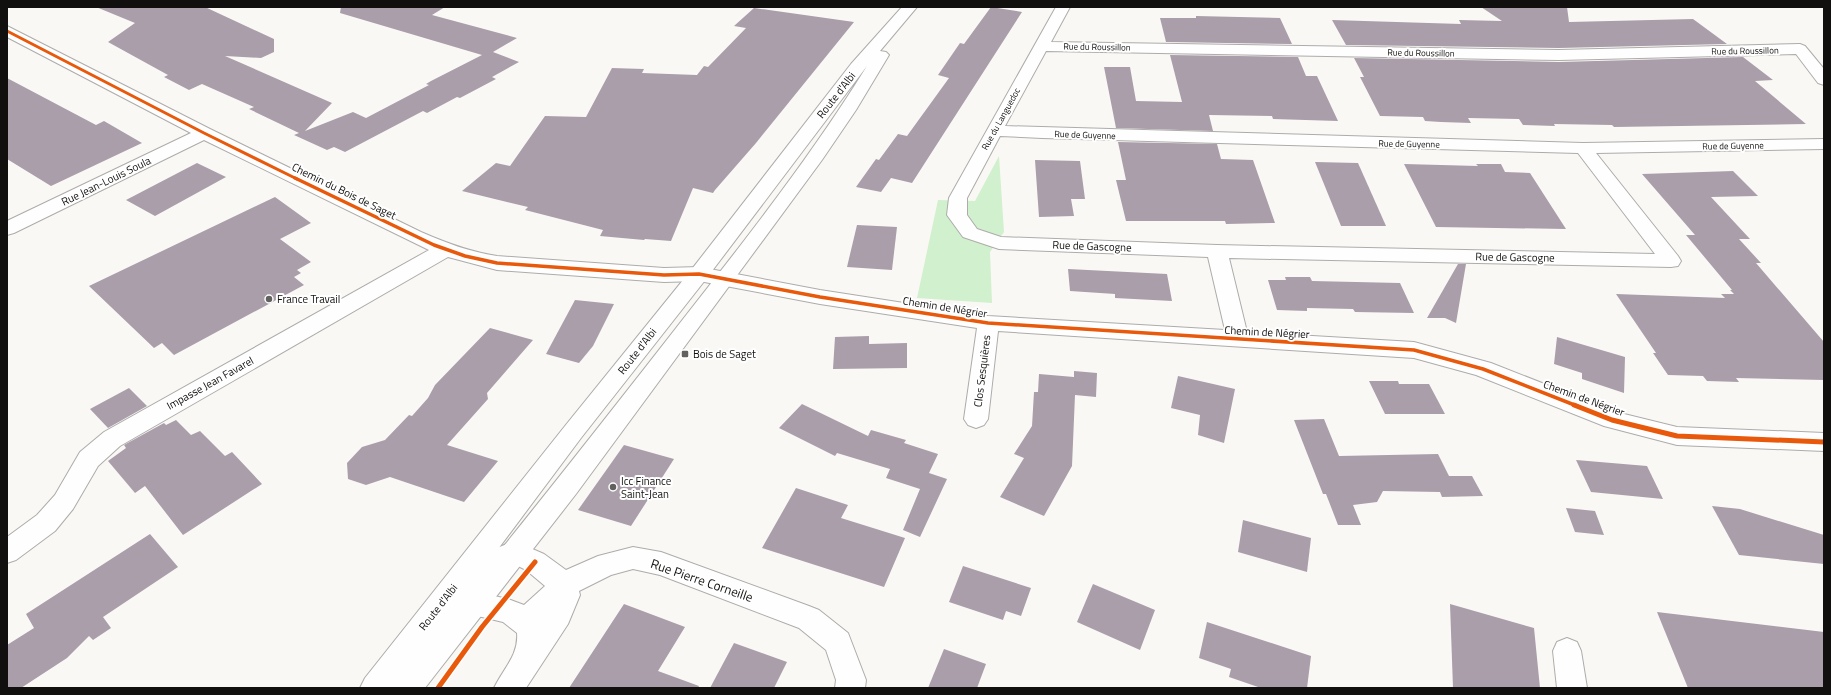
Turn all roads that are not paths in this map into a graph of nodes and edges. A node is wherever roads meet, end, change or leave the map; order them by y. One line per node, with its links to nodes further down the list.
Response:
1 (1064, 7): 4 (street, Rue du Languedoc)
2 (906, 12): 14 (street, Route d'Albi); 15 (street, Route d'Albi)
3 (7, 30): 7 (street, Chemin du Bois de Saget)
4 (1042, 46): 5 (street, Rue du Roussillon); 6 (street, Rue du Languedoc)
5 (1824, 80)
6 (994, 130): 9 (street, Rue de Guyenne); 11 (street, Rue du Languedoc)
7 (204, 133): 10 (street, Rue Jean-Louis Soula); 12 (street, Chemin du Bois de Saget)
8 (1824, 144): 9 (street, Rue de Guyenne)
9 (1584, 148): 13 (street, Rue de Gascogne)
10 (7, 229)
11 (970, 233): 13 (street, Rue de Gascogne)
12 (445, 250): 14 (street, Chemin du Bois de Saget); 20 (street, Impasse Jean Favarel)
13 (1217, 251): 17 (street)
14 (699, 274): 15 (street, Chemin de Négrier); 22 (street, Route d'Albi)
15 (726, 278): 16 (street, Chemin de Négrier); 21 (street, Route d'Albi)
16 (988, 324): 17 (street, Chemin de Négrier); 18 (street, Clos Sesquières)
17 (1238, 340): 19 (street, Chemin de Négrier)
18 (976, 419)
19 (1824, 442)
20 (7, 552)
21 (514, 552): 22 (street); 23 (street); 24 (street, Route d'Albi)
22 (466, 573): 24 (street); 28 (street, Route d'Albi)
23 (565, 585): 25 (street, Rue Pierre Corneille); 27 (street); 31 (street, Rue Pierre Corneille)
24 (475, 604): 25 (street); 29 (street, Route d'Albi)
25 (526, 621): 27 (street)
26 (1567, 651): 32 (street)
27 (529, 657): 30 (street)
28 (375, 688)
29 (407, 688)
30 (508, 688)
31 (850, 688)
32 (1572, 688)

